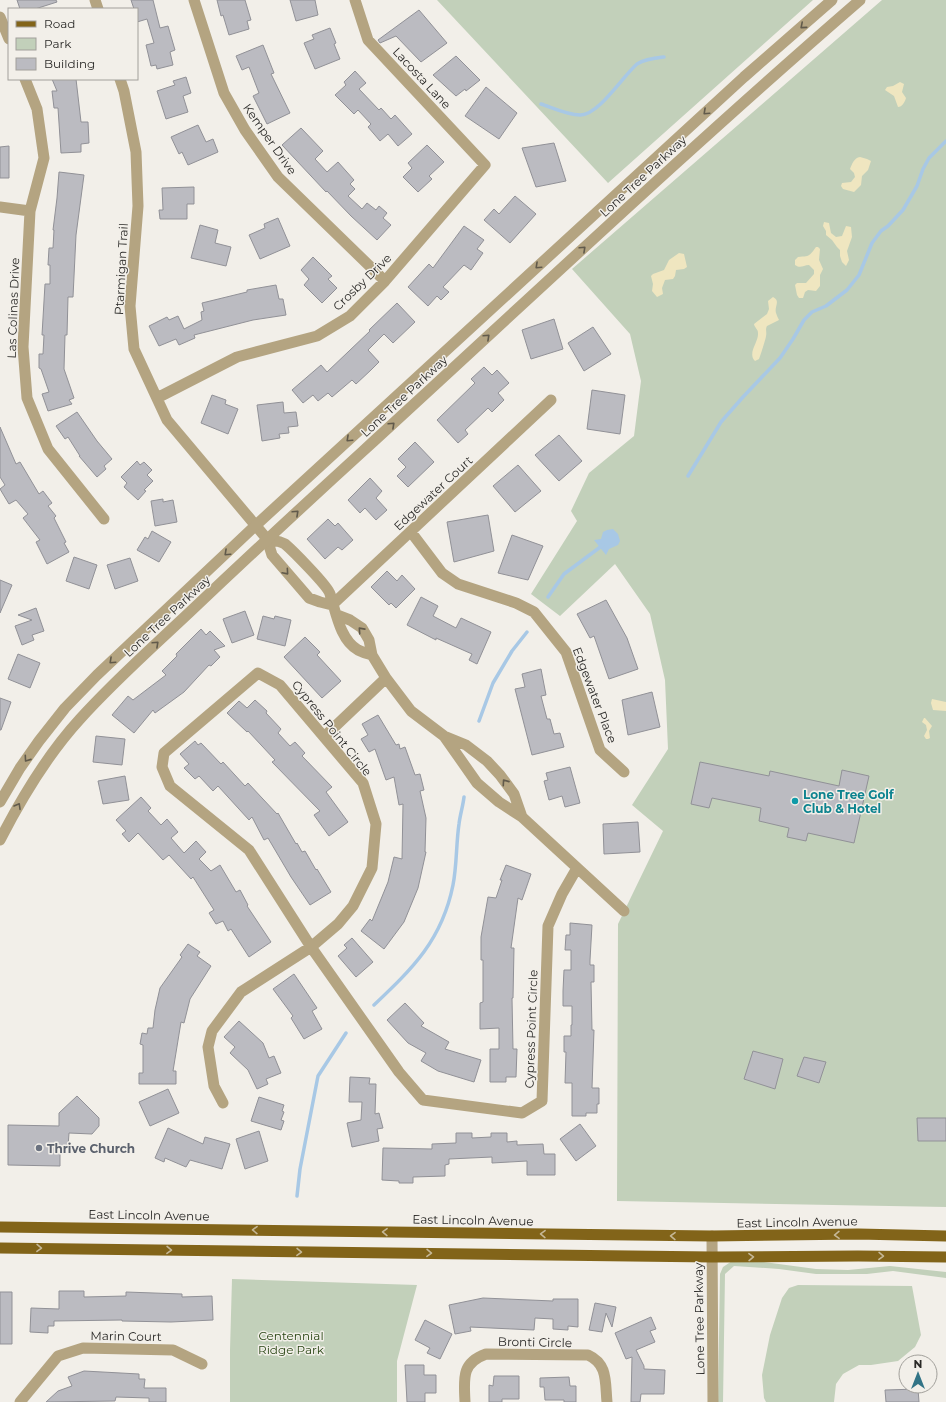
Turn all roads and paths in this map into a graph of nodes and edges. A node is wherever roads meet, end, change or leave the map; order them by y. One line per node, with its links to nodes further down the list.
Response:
1 (194, 0): 12 (street, Kemper Drive)
2 (354, 0): 9 (street, Lacosta Lane)
3 (832, 0): 16 (street, Lone Tree Parkway, one-way to 16)
4 (860, 0): 18 (street, Lone Tree Parkway, one-way to 4)
5 (0, 17): 6 (street)
6 (8, 37)
7 (25, 80): 11 (street, Las Colinas Drive)
8 (120, 80): 13 (street, Ptarmigan Trail)
9 (485, 165): 12 (street, Crosby Drive)
10 (0, 207): 11 (street)
11 (30, 211): 15 (street, Las Colinas Drive)
12 (384, 281): 13 (street, Crosby Drive)
13 (157, 398): 16 (street, Ptarmigan Trail)
14 (551, 400): 17 (street, Edgewater Court)
15 (104, 519)
16 (255, 526): 18 (street, Ptarmigan Trail); 26 (street, Lone Tree Parkway, one-way to 26)
17 (411, 532): 19 (street, Edgewater Court); 25 (street, Edgewater Place)
18 (267, 539): 19 (street, one-way to 19); 19 (street); 28 (street, Lone Tree Parkway, one-way to 18)
19 (332, 605): 20 (street)
20 (337, 615): 21 (street); 21 (street, one-way to 20)
21 (372, 655): 22 (street)
22 (386, 678): 23 (street); 24 (street)
23 (324, 736): 31 (street, Cypress Point Circle); 31 (street, Cypress Point Circle)
24 (444, 736): 27 (street); 27 (street, one-way to 24)
25 (624, 772)
26 (0, 802)
27 (522, 817): 29 (street)
28 (0, 840)
29 (577, 868): 30 (street); 31 (street, Cypress Point Circle)
30 (624, 911)
31 (311, 947): 32 (street)
32 (223, 1103)
33 (0, 1227): 34 (main road, East Lincoln Avenue, one-way to 33)
34 (712, 1236): 35 (main road, East Lincoln Avenue, one-way to 34); 37 (street, Lone Tree Parkway)
35 (946, 1236)
36 (0, 1248): 37 (main road, one-way to 37)
37 (712, 1257): 38 (main road, one-way to 38); 43 (street, Lone Tree Parkway)
38 (946, 1257)
39 (202, 1364): 40 (street, Marin Court)
40 (20, 1402)
41 (465, 1402): 42 (street, Bronti Circle)
42 (607, 1402)
43 (713, 1402)

